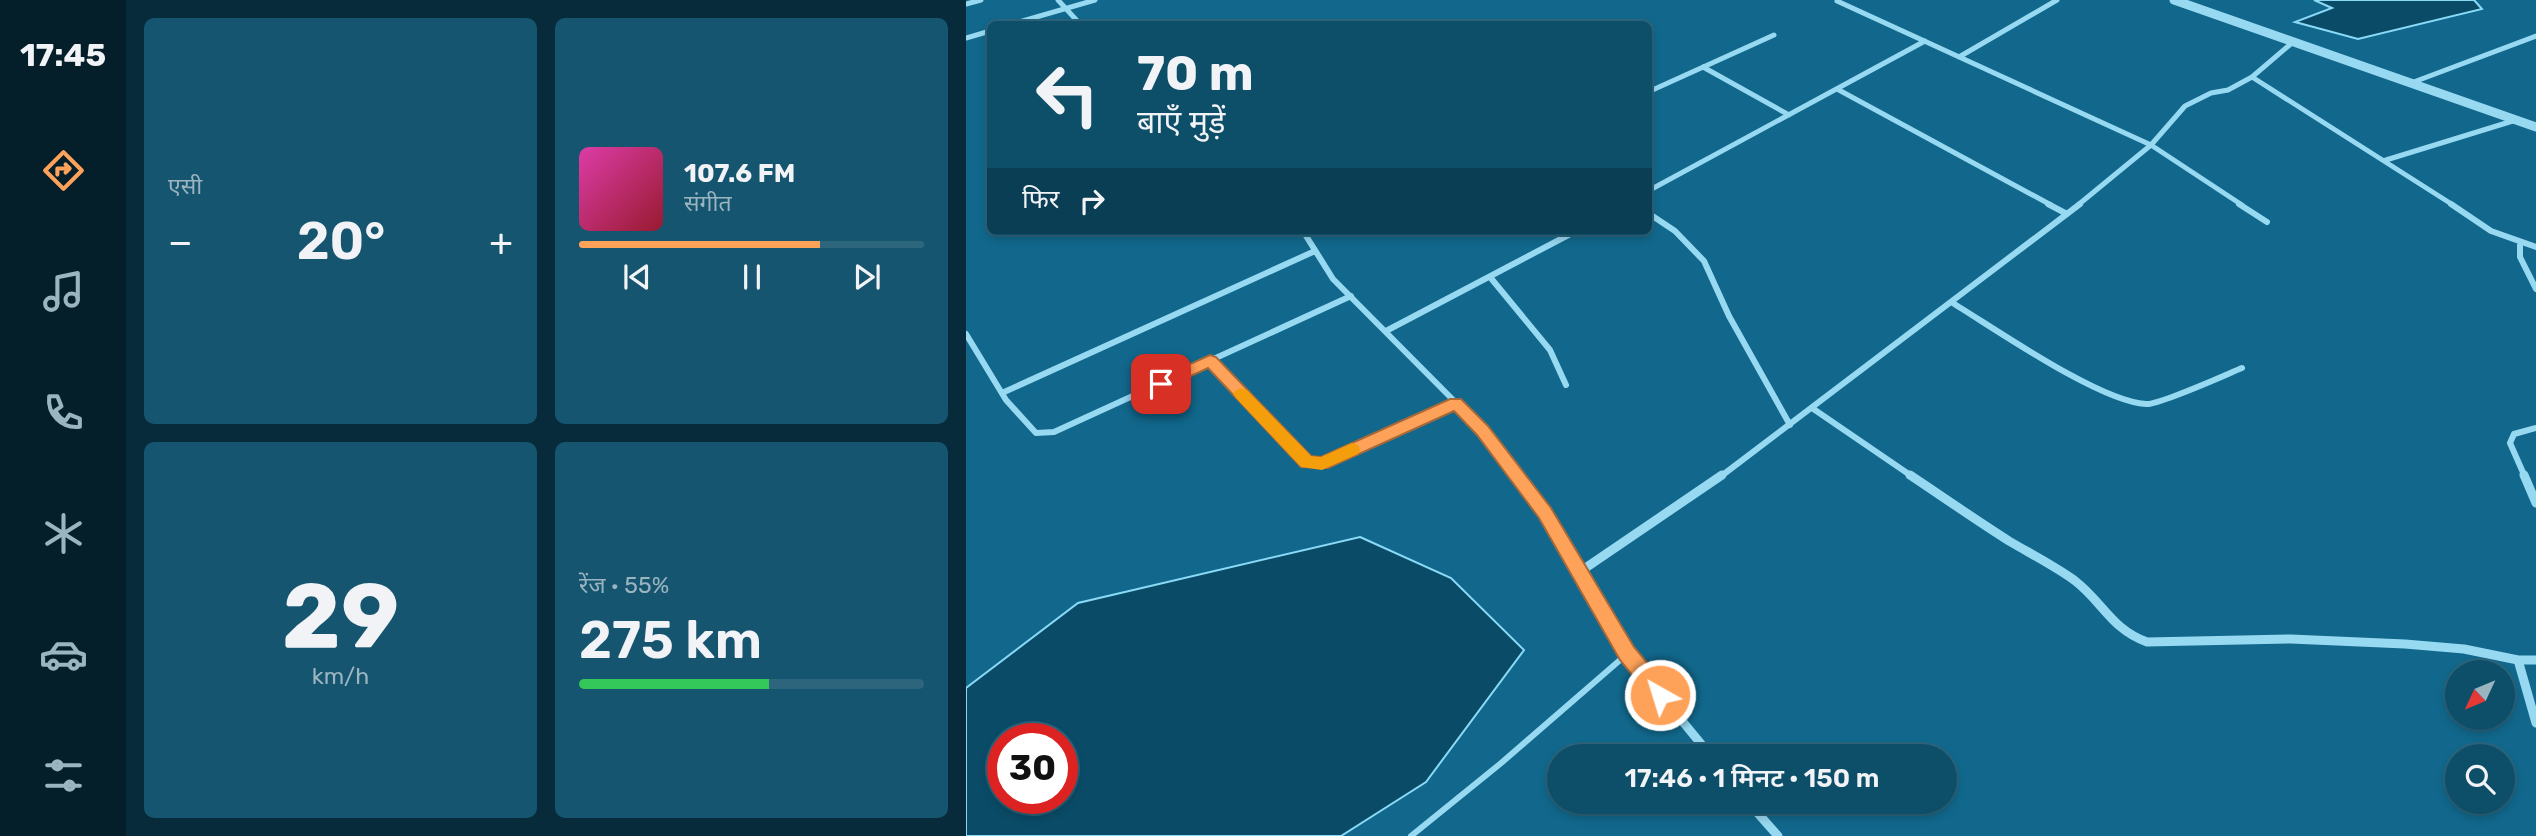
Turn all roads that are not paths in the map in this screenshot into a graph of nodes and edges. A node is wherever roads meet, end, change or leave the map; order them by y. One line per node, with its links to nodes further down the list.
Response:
1 (981, 0): 7 (street)
2 (1058, 0): 8 (street)
3 (1095, 0): 8 (street)
4 (2057, 0): 17 (street)
5 (2174, 0): 16 (street)
6 (1837, 1): 15 (street)
7 (966, 4)
8 (1066, 9): 9 (street); 10 (street)
9 (1023, 21)
10 (1077, 21)
11 (987, 32): 14 (street)
12 (1774, 35): 18 (street)
13 (2536, 36): 20 (street)
14 (966, 38)
15 (1925, 41): 17 (street); 21 (street)
16 (2293, 42): 19 (street); 20 (street)
17 (1959, 57): 26 (street)
18 (1703, 67): 22 (street); 23 (street)
19 (2252, 77): 26 (street); 27 (street)
20 (2411, 84): 24 (street)
21 (1837, 89): 23 (street); 29 (street)
22 (1652, 90)
23 (1790, 115): 28 (street)
24 (2516, 119): 25 (street); 27 (street)
25 (2536, 127)
26 (2151, 145): 29 (street); 31 (street)
27 (2386, 160): 34 (street)
28 (1652, 189)
29 (2067, 214): 40 (street)
30 (1652, 216): 49 (street)
31 (2267, 222)
32 (1305, 235): 36 (street)
33 (1568, 235): 37 (street)
34 (2520, 245): 35 (street); 38 (street)
35 (2536, 247)
36 (1315, 251): 39 (street); 46 (street)
37 (1490, 276): 41 (street); 45 (street)
38 (2536, 289)
39 (1351, 296): 41 (street); 43 (street)
40 (1951, 302): 44 (street); 48 (street)
41 (1386, 331): 47 (street)
42 (966, 334): 46 (street)
43 (1210, 361): 46 (street); 47 (street)
44 (2242, 368)
45 (1566, 385)
46 (1002, 393)
47 (1456, 403): 52 (street)
48 (1812, 408): 49 (street); 54 (street)
49 (1790, 425): 52 (street)
50 (2536, 428): 51 (street)
51 (2536, 503)
52 (1581, 571): 53 (street)
53 (1627, 653): 57 (street); 59 (lane)
54 (2518, 660): 55 (street); 56 (street)
55 (2536, 660)
56 (2536, 723)
57 (1701, 744)
58 (1759, 814): 60 (street)
59 (1411, 836)
60 (1778, 836)

